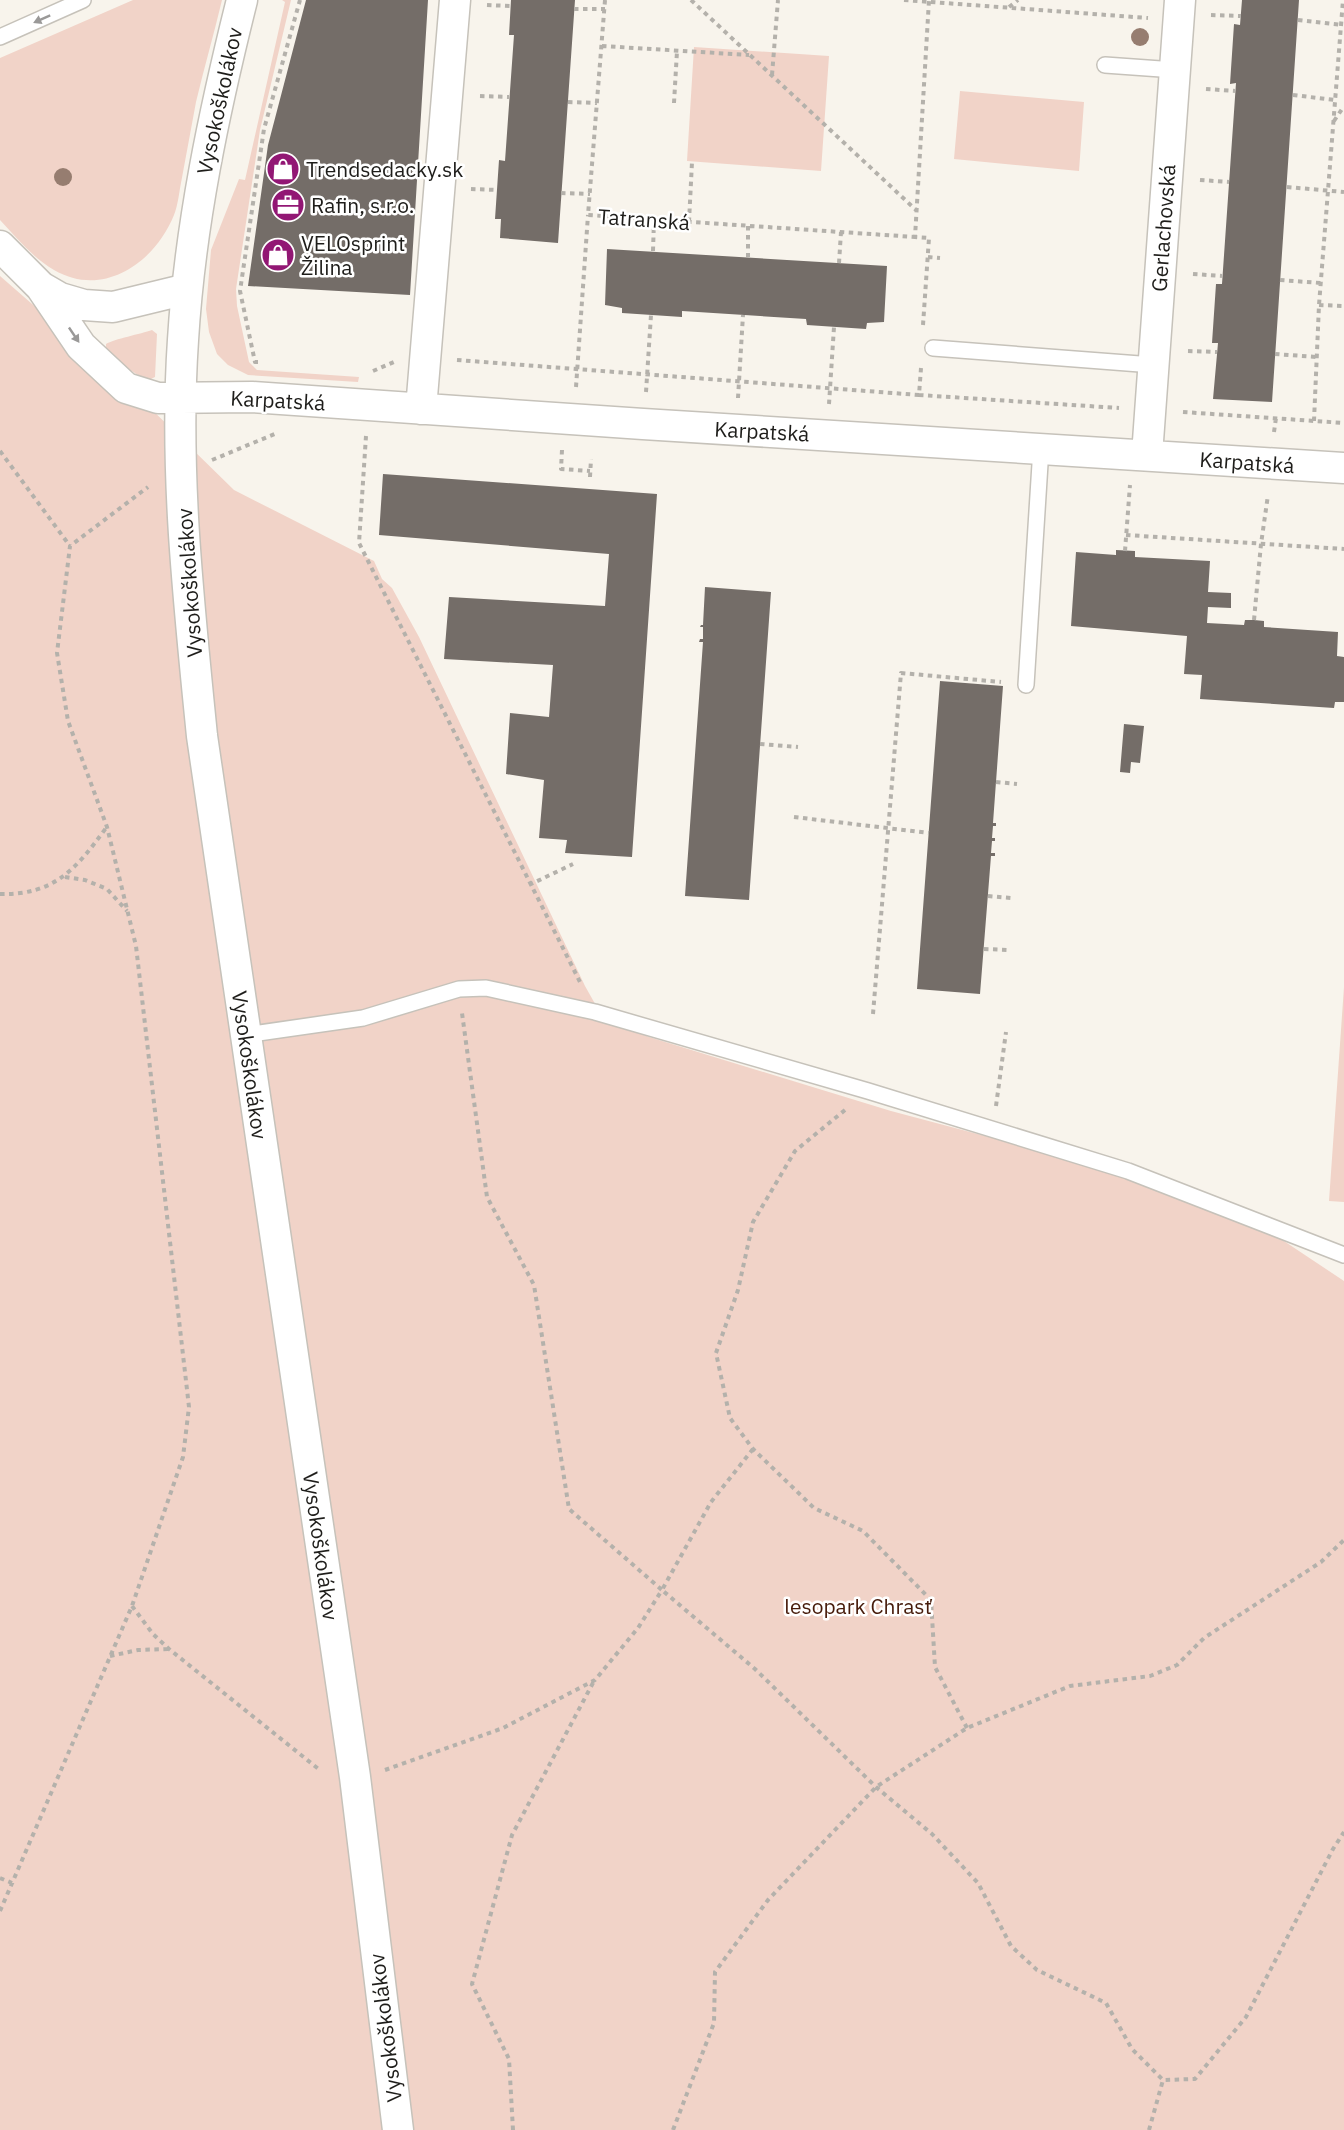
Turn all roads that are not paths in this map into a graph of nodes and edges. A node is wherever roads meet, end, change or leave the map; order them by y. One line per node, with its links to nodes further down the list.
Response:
1 (83, 0): 5 (lane, one-way to 5)
2 (242, 0): 10 (street, Vysokoškolákov)
3 (455, 0): 14 (street)
4 (1179, 10): 7 (street, Gerlachovská)
5 (0, 37)
6 (1105, 65): 7 (lane)
7 (1175, 70): 12 (street, Gerlachovská)
8 (0, 246): 9 (street)
9 (41, 287): 10 (street); 13 (street, Karpatská, one-way to 13)
10 (187, 289): 13 (street, Vysokoškolákov)
11 (928, 342): 12 (lane)
12 (1153, 364): 16 (street, Gerlachovská)
13 (181, 396): 14 (street, Karpatská); 19 (street, Vysokoškolákov)
14 (421, 409): 15 (street, Karpatská)
15 (1041, 448): 16 (street, Karpatská); 18 (lane)
16 (1140, 455): 17 (street, Karpatská)
17 (1344, 468)
18 (1026, 685)
19 (245, 1035): 20 (lane); 21 (street, Vysokoškolákov)
20 (1344, 1255)
21 (398, 2130)

